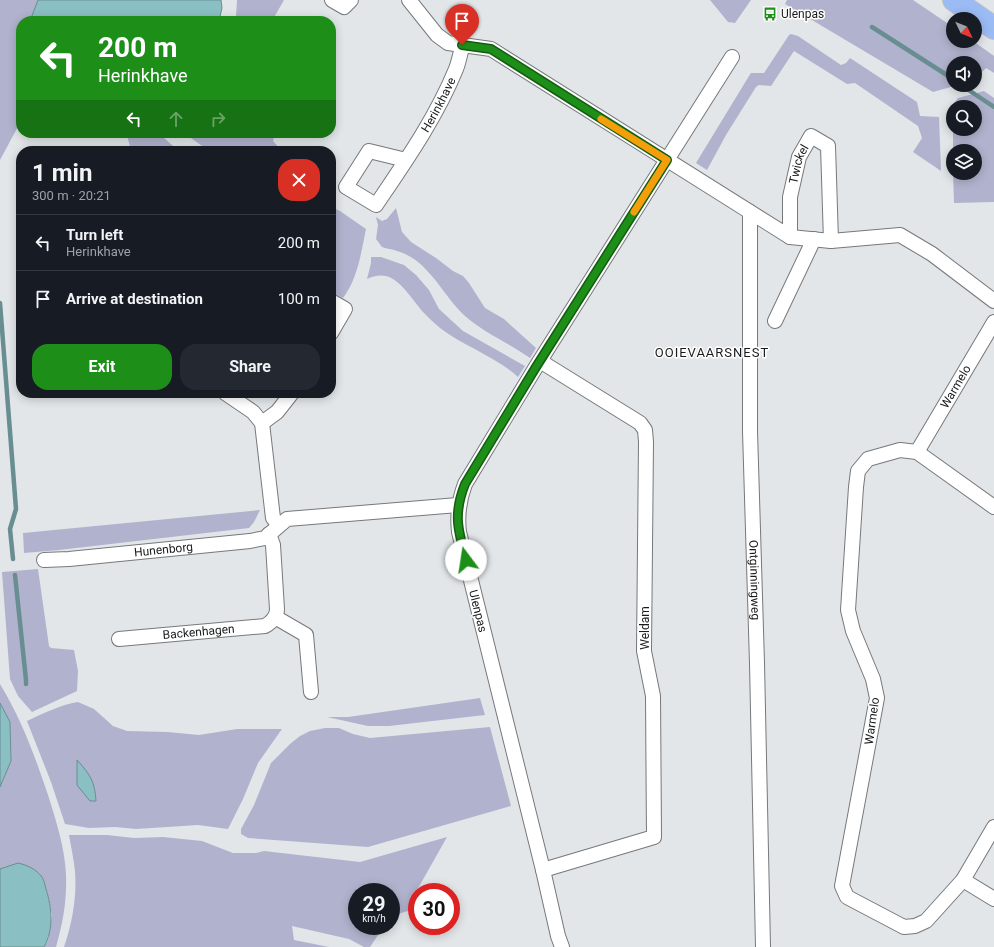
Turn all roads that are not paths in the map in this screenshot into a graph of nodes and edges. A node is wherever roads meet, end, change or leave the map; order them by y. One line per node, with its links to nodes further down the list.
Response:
1 (332, 0): 2 (street)
2 (351, 0)
3 (409, 0): 6 (street)
4 (954, 0): 5 (highway)
5 (994, 28)
6 (462, 45): 8 (street, Herinkhave); 9 (street)
7 (732, 57): 9 (street, Ulenpas)
8 (406, 160)
9 (667, 160): 10 (street); 19 (street, Ulenpas)
10 (750, 212): 11 (street); 36 (street, Ontginningweg)
11 (790, 237): 12 (street); 13 (street, Twickel)
12 (814, 239): 13 (street); 16 (street)
13 (831, 241): 14 (street)
14 (994, 301)
15 (336, 303): 18 (street)
16 (775, 321)
17 (994, 322): 23 (street, Warmelo)
18 (336, 324)
19 (540, 360): 24 (street, Ulenpas); 32 (street, Weldam)
20 (232, 398): 22 (street)
21 (288, 398): 22 (street)
22 (262, 423): 26 (street)
23 (917, 452): 25 (street); 33 (street, Warmelo)
24 (458, 505): 26 (street, Hunenborg); 32 (street, Ulenpas)
25 (994, 507)
26 (274, 530): 27 (street, Hunenborg); 28 (street)
27 (44, 560)
28 (275, 617): 29 (street, Backenhagen); 30 (street)
29 (118, 639)
30 (311, 692)
31 (994, 827): 33 (street, Warmelo)
32 (543, 870): 35 (street, Ulenpas)
33 (963, 880): 34 (street)
34 (994, 899)
35 (562, 947)
36 (762, 947)

